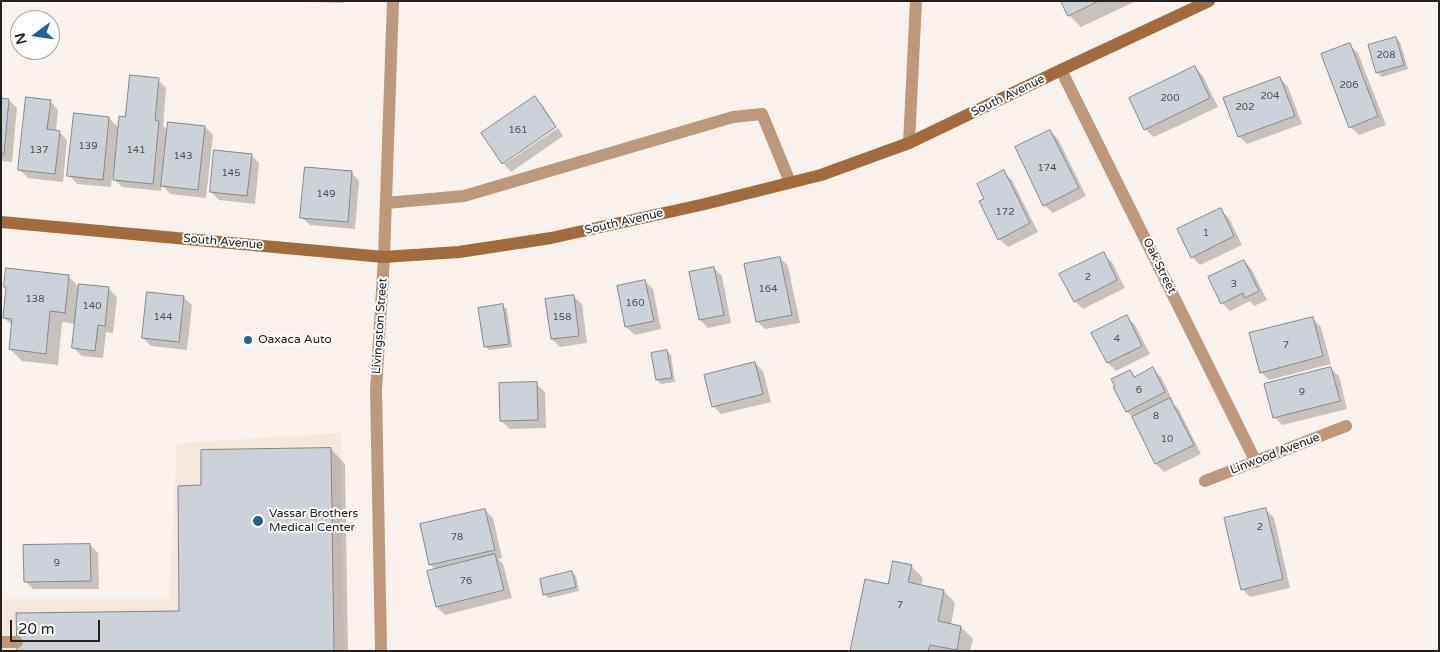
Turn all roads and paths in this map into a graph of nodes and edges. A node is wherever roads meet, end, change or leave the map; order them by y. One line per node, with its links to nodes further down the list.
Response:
1 (393, 1): 7 (street, Livingston Street)
2 (916, 1): 5 (street)
3 (1209, 1): 4 (street, South Avenue)
4 (1061, 70): 5 (street, South Avenue); 11 (street, Oak Street)
5 (909, 143): 6 (street, South Avenue)
6 (790, 182): 7 (street); 9 (street, South Avenue)
7 (386, 203): 9 (street, Livingston Street)
8 (1, 222): 9 (street, South Avenue)
9 (384, 257): 15 (street, Livingston Street)
10 (1346, 426): 11 (street, Linwood Avenue)
11 (1256, 462): 12 (street, Linwood Avenue)
12 (1204, 481)
13 (1, 642): 14 (street)
14 (17, 642)
15 (381, 651)

